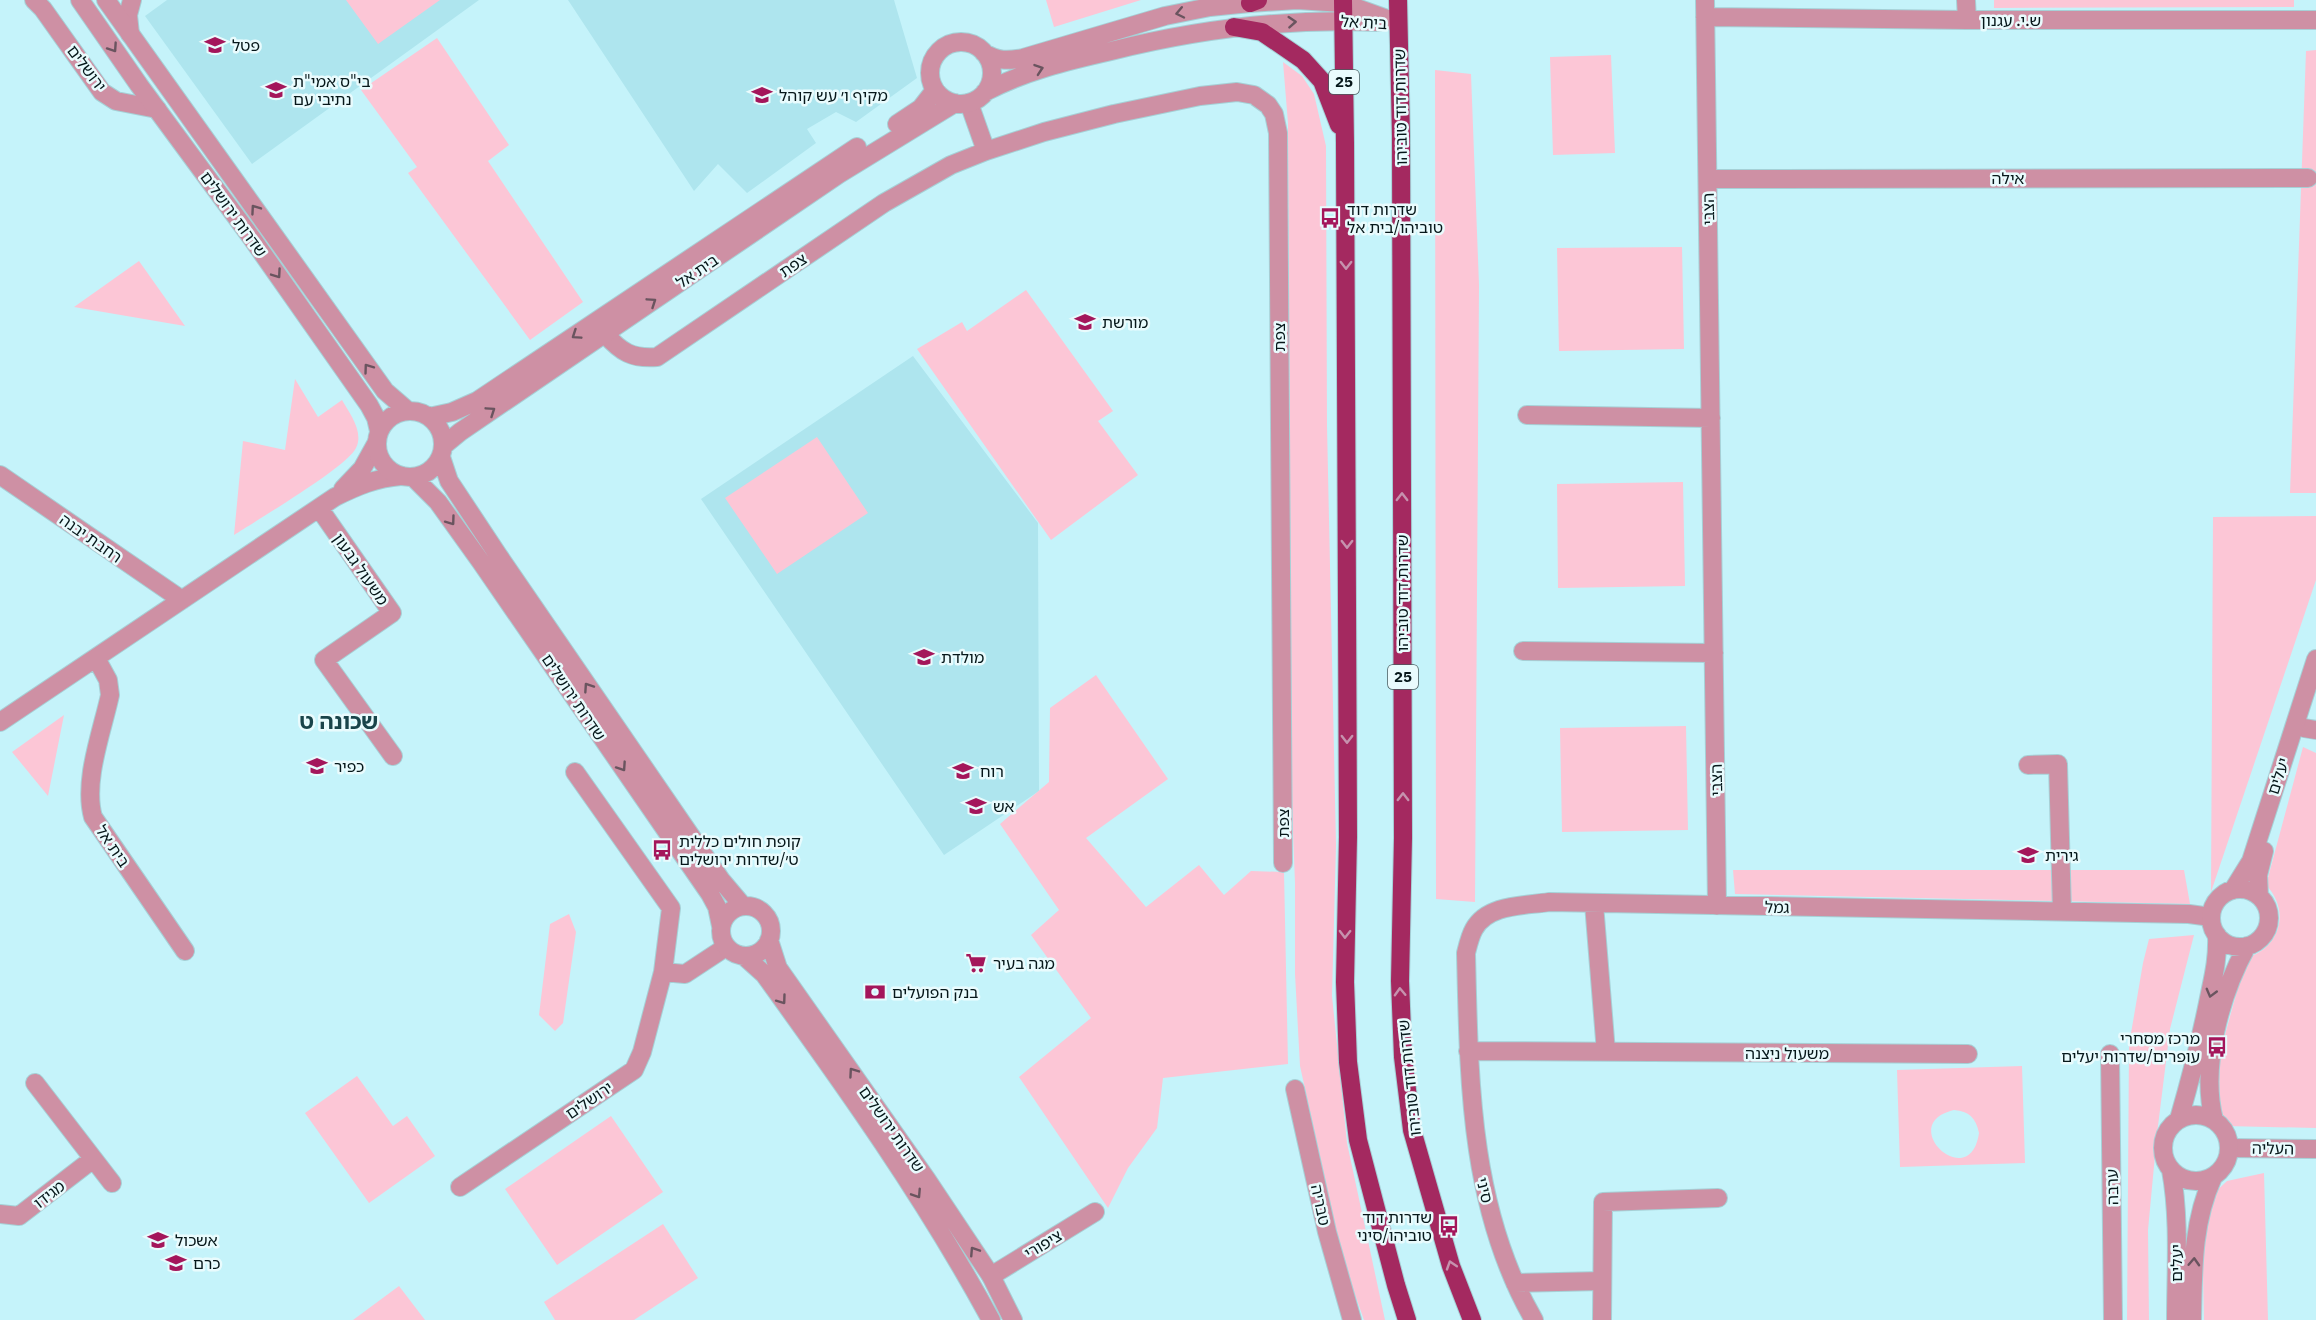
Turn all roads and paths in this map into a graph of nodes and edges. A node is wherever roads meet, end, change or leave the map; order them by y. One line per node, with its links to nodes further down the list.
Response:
1 (34, 0): 19 (street, ירושלים)
2 (80, 0): 19 (street, שדרות ירושלים, one-way to 19)
3 (106, 0): 14 (street, שדרות ירושלים)
4 (132, 0): 14 (street)
5 (1398, 0): 12 (highway, שדרות דוד טוביהו / 25)
6 (1966, 0): 10 (street)
7 (1254, 2): 8 (street, בית אל); 15 (street, בית אל, one-way to 15)
8 (1343, 8): 12 (street, בית אל); 13 (street, בית אל, one-way to 8); 20 (highway, 25)
9 (1705, 9): 10 (street, ש.י. עגנון); 23 (street, הצבי)
10 (1966, 20): 11 (street, ש.י. עגנון)
11 (2316, 20)
12 (1398, 23): 87 (highway, שדרות דוד טוביהו / 25, one-way to 12)
13 (1233, 27): 17 (street, בית אל, one-way to 13); 20 (highway)
14 (130, 34): 25 (street, שדרות ירושלים, one-way to 14)
15 (984, 53): 16 (street); 17 (street)
16 (935, 90): 18 (street); 27 (street, בית אל, one-way to 27)
17 (985, 93): 18 (street)
18 (962, 103): 21 (street); 24 (street, בית אל, one-way to 18)
19 (157, 109): 29 (street, שדרות ירושלים, one-way to 29)
20 (1346, 143): 86 (highway, 25, one-way to 86)
21 (986, 151): 24 (street, צפת); 46 (street, צפת)
22 (2308, 178): 23 (street, אילה)
23 (1707, 179): 28 (street, הצבי)
24 (605, 333): 30 (street, בית אל, one-way to 24)
25 (408, 410): 27 (street); 29 (street)
26 (1527, 415): 28 (street)
27 (429, 417): 30 (street)
28 (1711, 418): 37 (street, הצבי)
29 (378, 437): 32 (street); 33 (street)
30 (442, 451): 32 (street); 50 (street, שדרות ירושלים, one-way to 30)
31 (0, 476): 35 (street, רחבת יבנה)
32 (407, 476): 33 (street); 54 (street, שדרות ירושלים, one-way to 54)
33 (335, 497): 34 (street)
34 (319, 508): 35 (street); 43 (street, משעול גבעון)
35 (182, 600): 38 (street)
36 (1523, 651): 37 (street)
37 (1714, 653): 51 (street, הצבי)
38 (96, 658): 41 (street); 59 (street, בית אל)
39 (2316, 659): 47 (street, יעלים)
40 (2316, 692): 42 (street, יעלים)
41 (0, 722)
42 (2310, 729): 48 (street, יעלים)
43 (393, 756)
44 (2028, 765): 52 (street)
45 (575, 772): 61 (street, ירושלים)
46 (1283, 863)
47 (2233, 890): 48 (street); 53 (street)
48 (2259, 896): 57 (street)
49 (1594, 904): 51 (street, גמל); 62 (street, גמל); 63 (street)
50 (743, 906): 54 (street); 56 (street)
51 (1717, 906): 52 (street, גמל)
52 (2062, 912): 53 (street, גמל)
53 (2211, 917): 55 (street)
54 (721, 926): 58 (street)
55 (2217, 935): 57 (street); 68 (street, one-way to 68)
56 (769, 940): 60 (street); 80 (street, שדרות ירושלים, one-way to 56)
57 (2247, 946): 69 (street)
58 (726, 947): 60 (street); 61 (street)
59 (185, 951)
60 (744, 956): 83 (street, שדרות ירושלים, one-way to 83)
61 (663, 972): 76 (street, ירושלים)
62 (1468, 1051): 63 (street, משעול ניצנה); 82 (street, סיני)
63 (1606, 1052): 64 (street, משעול ניצנה)
64 (1968, 1054)
65 (2110, 1054): 90 (street, ערבה)
66 (35, 1083): 72 (street)
67 (1295, 1089): 85 (street, טבריה)
68 (2179, 1119): 69 (street); 73 (street)
69 (2214, 1120): 70 (street)
70 (2230, 1148): 71 (street, העליה); 74 (street)
71 (2316, 1149)
72 (93, 1159): 75 (street); 79 (street, מגידו)
73 (2171, 1170): 74 (street); 91 (street, יעלים)
74 (2213, 1177): 92 (street, יעלים, one-way to 74)
75 (112, 1183)
76 (460, 1187)
77 (1718, 1198): 81 (street)
78 (1095, 1212): 80 (street, ציפורי)
79 (0, 1214)
80 (991, 1276): 84 (street, שדרות ירושלים)
81 (1602, 1281): 82 (street); 89 (street)
82 (1515, 1283): 88 (street, סיני)
83 (991, 1320)
84 (1013, 1320)
85 (1352, 1320)
86 (1407, 1320)
87 (1472, 1320)
88 (1534, 1320)
89 (1602, 1320)
90 (2113, 1320)
91 (2176, 1320)
92 (2192, 1320)

